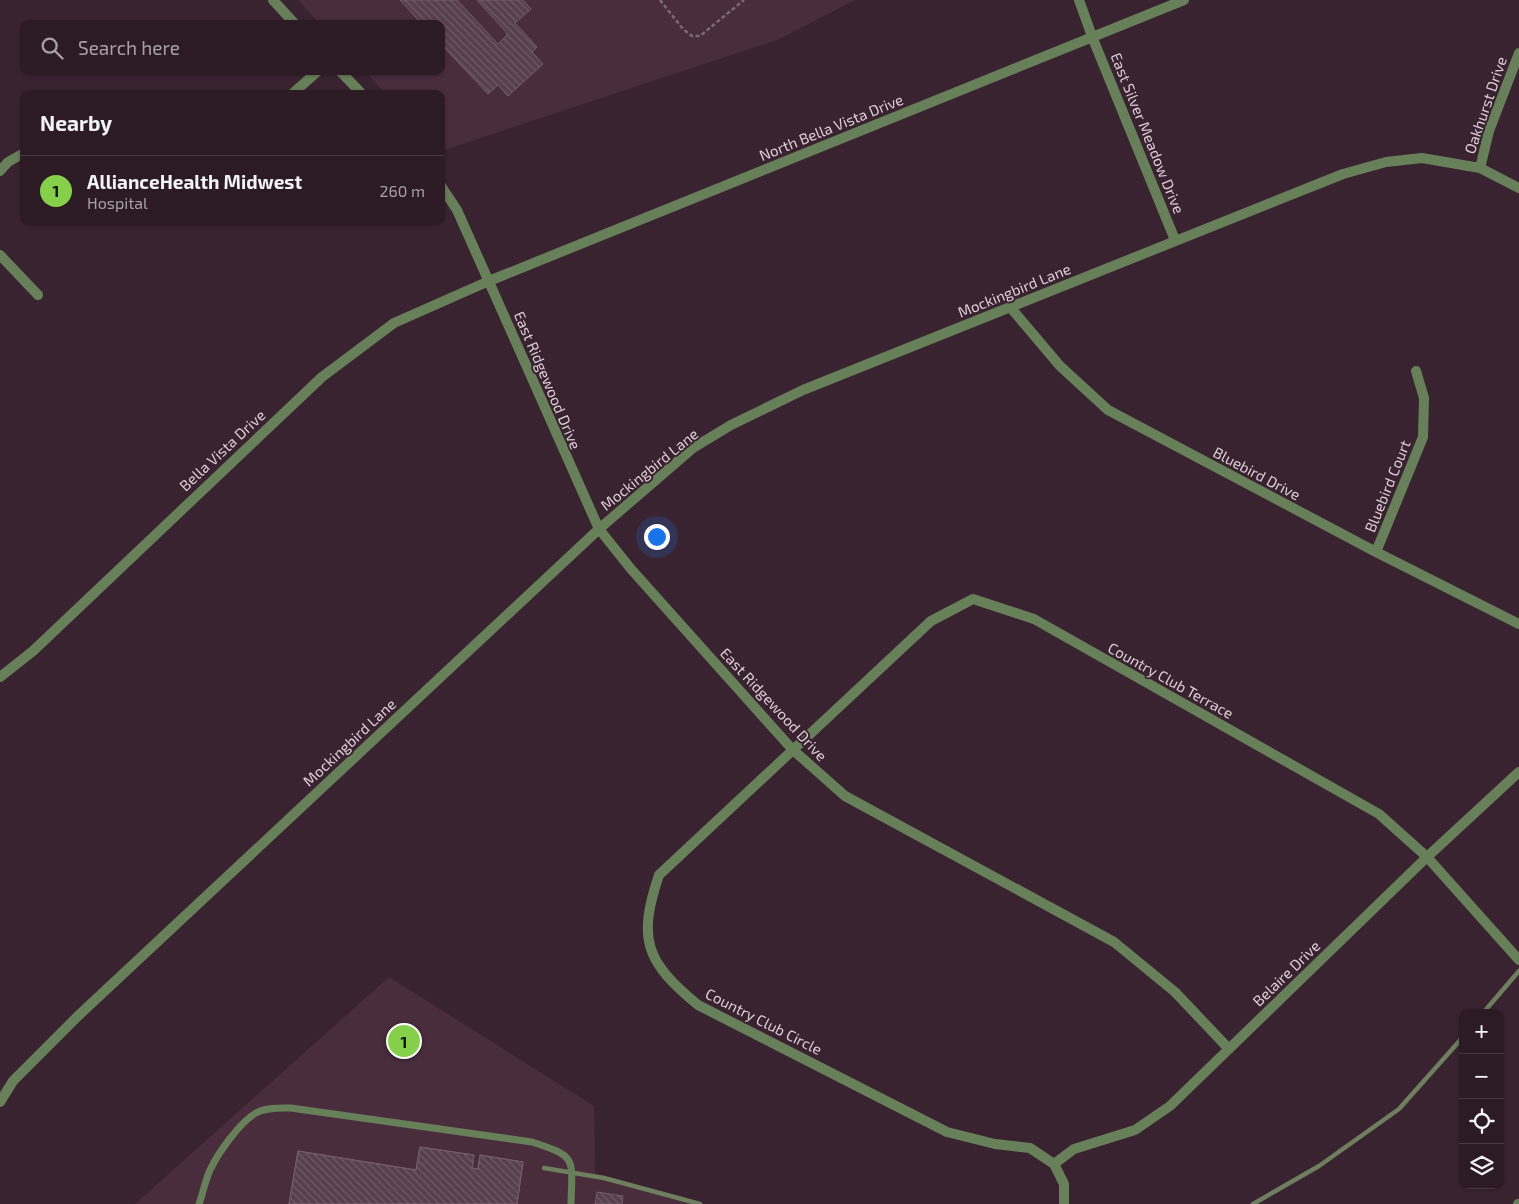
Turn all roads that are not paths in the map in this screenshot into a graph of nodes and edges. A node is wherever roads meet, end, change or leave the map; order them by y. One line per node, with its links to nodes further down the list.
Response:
1 (273, 0): 4 (street)
2 (1079, 0): 5 (street, East Silver Meadow Drive)
3 (1184, 0): 5 (street, North Bella Vista Drive)
4 (291, 20)
5 (1093, 38): 16 (street, East Silver Meadow Drive); 18 (street, North Bella Vista Drive)
6 (1519, 53): 12 (street, Oakhurst Drive)
7 (313, 75): 9 (street)
8 (344, 75): 10 (street)
9 (297, 90)
10 (358, 90)
11 (20, 155): 13 (street)
12 (1480, 168): 14 (street, Mockingbird Lane); 16 (street, Mockingbird Lane)
13 (0, 171)
14 (1519, 188)
15 (445, 192): 18 (street, East Ridgewood Drive)
16 (1175, 240): 20 (street, Mockingbird Lane)
17 (0, 256): 19 (street)
18 (489, 281): 22 (street, East Ridgewood Drive); 25 (street, Bella Vista Drive)
19 (38, 295)
20 (1011, 308): 22 (street, Mockingbird Lane); 23 (street, Bluebird Drive)
21 (1416, 371): 23 (street, Bluebird Court)
22 (599, 530): 26 (street, East Ridgewood Drive); 31 (street, Mockingbird Lane)
23 (1376, 552): 24 (street, Bluebird Drive)
24 (1519, 624)
25 (0, 677)
26 (792, 749): 28 (street, Country Club Terrace); 30 (street, East Ridgewood Drive); 32 (street, Country Club Circle)
27 (1519, 772): 28 (street, Belaire Drive)
28 (1427, 857): 29 (street, Country Club Terrace); 30 (street, Belaire Drive)
29 (1516, 957)
30 (1229, 1049): 32 (street, Belaire Drive)
31 (0, 1102)
32 (1054, 1164): 35 (street)
33 (200, 1204): 34 (lane)
34 (571, 1204)
35 (1064, 1204)

